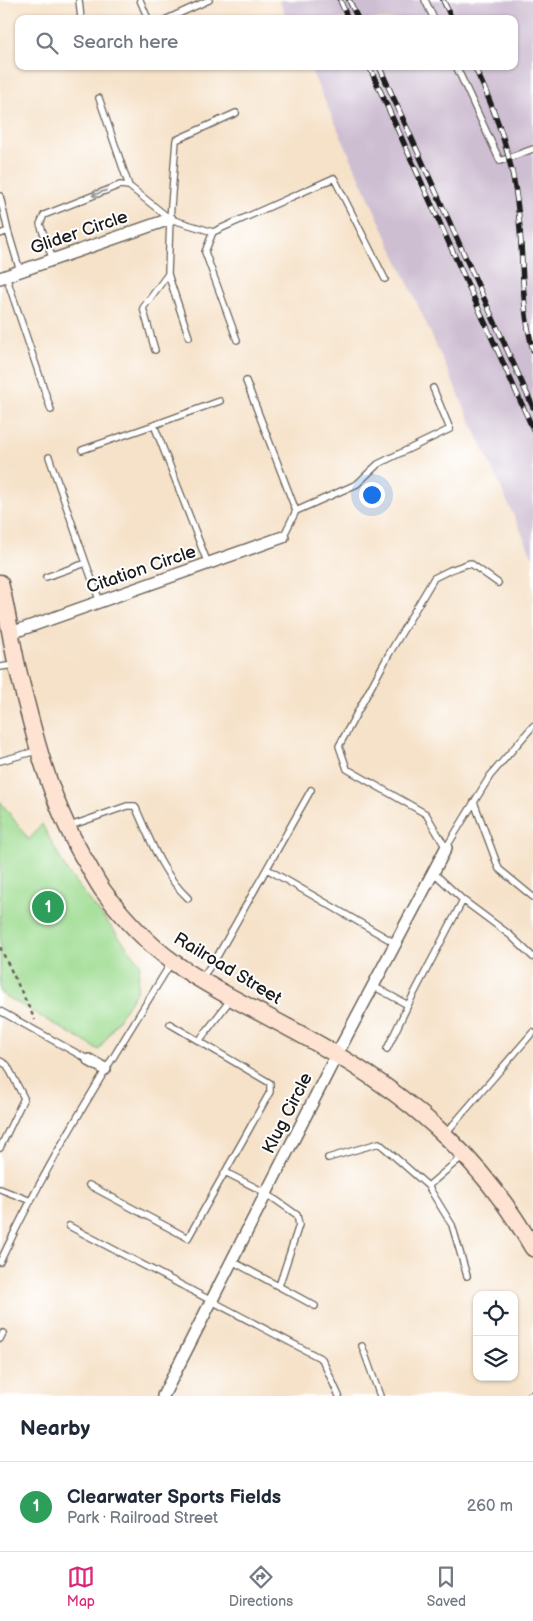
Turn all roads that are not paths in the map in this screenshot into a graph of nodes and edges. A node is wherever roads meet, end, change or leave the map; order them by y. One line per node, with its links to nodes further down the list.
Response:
1 (78, 0): 5 (lane)
2 (140, 0): 6 (lane)
3 (209, 0): 7 (lane)
4 (425, 0): 8 (lane)
5 (80, 15)
6 (146, 15)
7 (176, 15)
8 (432, 15)
9 (458, 70): 12 (lane)
10 (99, 98): 13 (lane)
11 (236, 113): 15 (lane)
12 (533, 149)
13 (130, 186): 15 (lane); 19 (lane, one-way to 19)
14 (0, 196): 16 (lane)
15 (170, 219): 17 (lane); 19 (street, Glider Circle); 21 (lane)
16 (8, 231): 18 (lane); 20 (lane)
17 (213, 232): 23 (lane); 25 (lane)
18 (0, 234)
19 (53, 260): 20 (street, Glider Circle)
20 (20, 271): 22 (street, Glider Circle)
21 (168, 274): 24 (lane); 26 (lane)
22 (3, 277): 30 (lane)
23 (385, 279)
24 (189, 338)
25 (237, 340)
26 (155, 350)
27 (246, 381): 34 (lane)
28 (433, 388): 34 (lane)
29 (220, 401): 31 (lane)
30 (51, 410)
31 (154, 425): 32 (lane); 37 (lane)
32 (82, 450)
33 (49, 457): 36 (lane)
34 (296, 511): 35 (lane)
35 (283, 537): 37 (street, Citation Circle)
36 (86, 563): 38 (lane); 41 (lane)
37 (208, 564): 41 (street, Citation Circle)
38 (46, 577)
39 (0, 583): 42 (main road, Railroad Street)
40 (498, 583): 51 (lane)
41 (100, 602): 42 (street, Citation Circle)
42 (11, 633): 43 (main road, Railroad Street)
43 (17, 664): 44 (lane); 46 (main road, Railroad Street)
44 (0, 667)
45 (533, 726): 49 (lane)
46 (39, 750): 47 (lane); 50 (main road, Railroad Street)
47 (0, 761)
48 (311, 790): 52 (lane)
49 (474, 802): 51 (lane); 54 (lane)
50 (68, 827): 55 (lane); 59 (main road, Railroad Street)
51 (446, 848): 53 (street, Klug Circle)
52 (267, 869): 57 (lane); 60 (lane)
53 (433, 872): 56 (lane); 57 (street, Klug Circle)
54 (533, 897)
55 (188, 898)
56 (463, 900): 58 (lane); 63 (lane)
57 (395, 943): 61 (street, Klug Circle)
58 (533, 957)
59 (172, 961): 60 (main road, Railroad Street); 72 (lane)
60 (201, 979): 62 (main road, Railroad Street)
61 (373, 986): 63 (lane); 69 (street, Klug Circle)
62 (232, 997): 67 (lane); 69 (main road, Railroad Street)
63 (408, 1005): 68 (lane)
64 (0, 1011): 70 (lane)
65 (170, 1024): 67 (lane)
66 (533, 1032): 73 (lane)
67 (199, 1041): 77 (lane)
68 (387, 1049)
69 (337, 1054): 73 (main road, Railroad Street); 81 (street, Klug Circle)
70 (89, 1060): 72 (street)
71 (0, 1061): 74 (lane)
72 (105, 1069): 82 (lane)
73 (445, 1134): 75 (main road, Railroad Street)
74 (0, 1148)
75 (464, 1154): 79 (lane); 84 (main road, Railroad Street)
76 (328, 1158): 79 (lane)
77 (225, 1172): 78 (lane); 81 (lane)
78 (90, 1185)
79 (428, 1186): 87 (lane)
80 (0, 1189): 82 (lane)
81 (266, 1193): 85 (street, Klug Circle); 88 (lane)
82 (31, 1201): 86 (lane)
83 (69, 1226): 89 (lane)
84 (533, 1248)
85 (232, 1261): 88 (lane); 89 (street, Klug Circle)
86 (0, 1262)
87 (467, 1276)
88 (279, 1286): 90 (lane)
89 (212, 1301): 93 (street, Klug Circle); 94 (lane)
90 (316, 1306)
91 (362, 1346): 95 (lane)
92 (533, 1394): 96 (lane)
93 (163, 1396)
94 (339, 1396)
95 (380, 1396)
96 (529, 1396)

